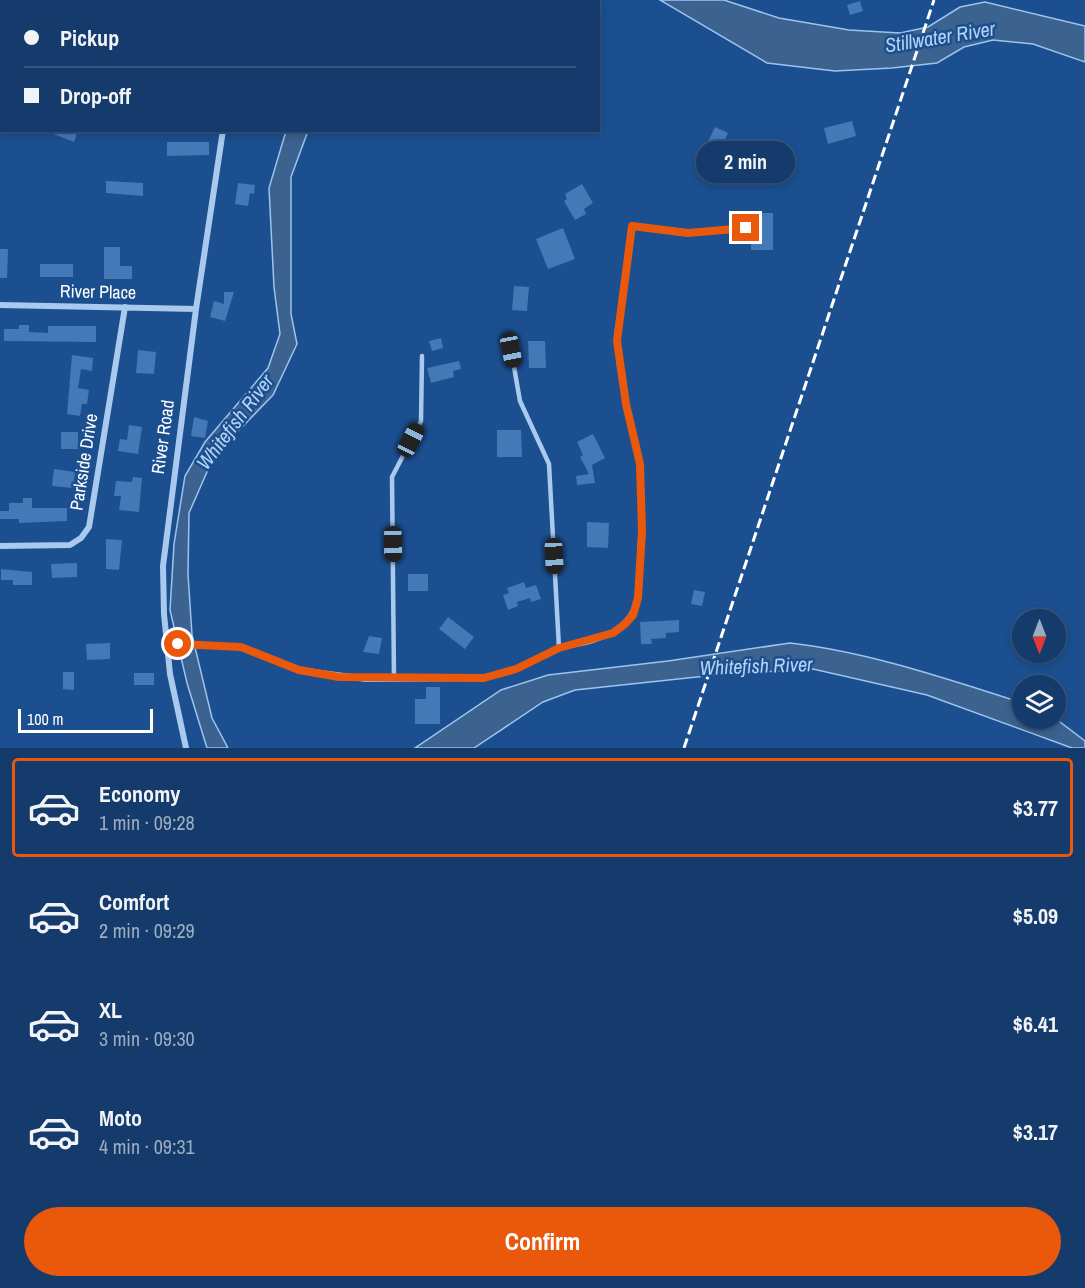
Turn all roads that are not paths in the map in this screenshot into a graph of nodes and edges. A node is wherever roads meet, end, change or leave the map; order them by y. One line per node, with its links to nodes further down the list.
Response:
1 (223, 132): 5 (street, River Road)
2 (746, 228): 10 (lane)
3 (0, 305): 4 (street, River Place)
4 (125, 307): 5 (street, River Place); 8 (street, Parkside Drive)
5 (196, 309): 9 (street, River Road)
6 (511, 350): 10 (lane)
7 (422, 356): 11 (lane)
8 (0, 546)
9 (166, 643): 11 (street); 12 (street, River Road)
10 (559, 648): 11 (street)
11 (394, 679)
12 (186, 748)

